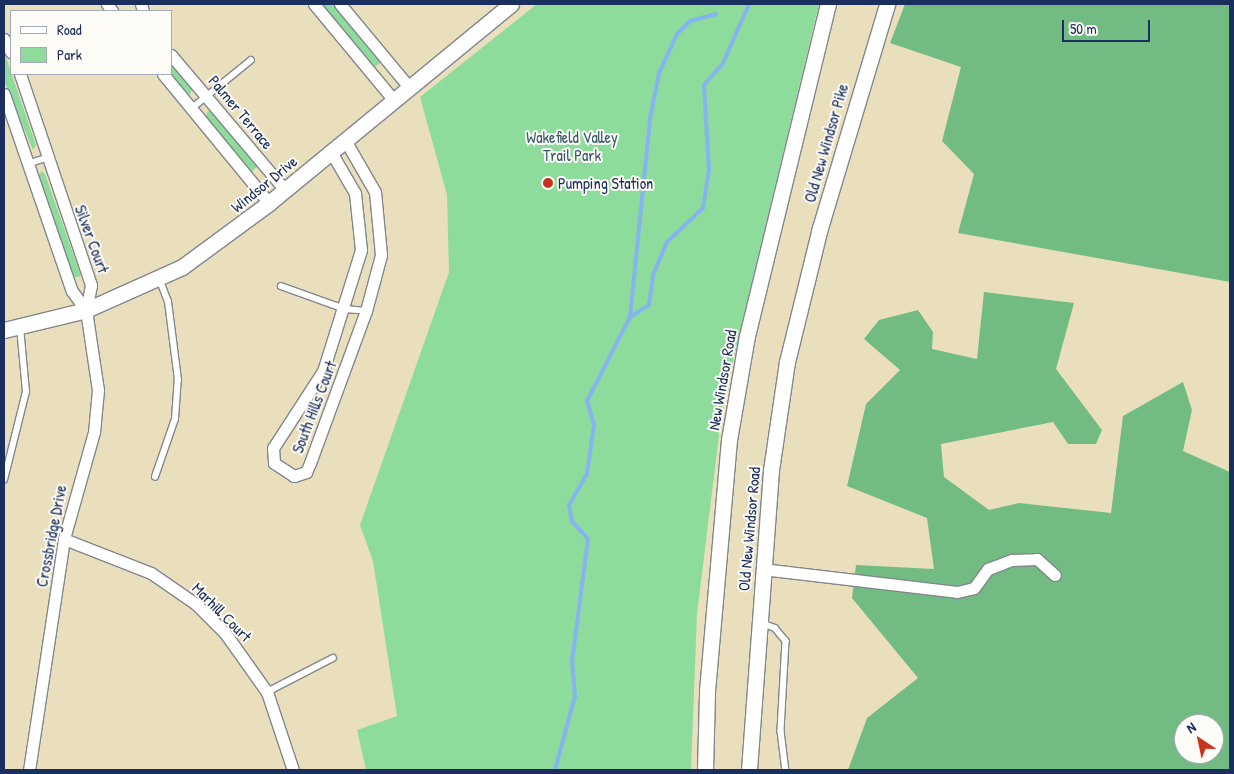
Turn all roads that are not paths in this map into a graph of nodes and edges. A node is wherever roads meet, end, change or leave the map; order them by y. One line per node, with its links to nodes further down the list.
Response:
1 (314, 4): 15 (street)
2 (340, 4): 12 (street)
3 (511, 4): 12 (street, Windsor Drive)
4 (828, 4): 41 (street, New Windsor Road)
5 (887, 4): 25 (street, Old New Windsor Pike)
6 (4, 39): 7 (street)
7 (10, 50)
8 (172, 56): 14 (street, Palmer Terrace)
9 (251, 60): 14 (lane)
10 (20, 75): 19 (street, Silver Court)
11 (164, 75): 16 (street)
12 (408, 86): 15 (street, Windsor Drive)
13 (4, 94): 20 (street)
14 (206, 96): 16 (lane); 21 (street, Palmer Terrace)
15 (393, 98): 17 (street, Windsor Drive)
16 (191, 109): 22 (street)
17 (345, 140): 18 (street, Windsor Drive); 28 (street, South Hills Court)
18 (332, 152): 21 (street, Windsor Drive); 26 (street, South Hills Court)
19 (48, 158): 20 (lane); 27 (street, Silver Court)
20 (28, 164): 27 (street)
21 (285, 190): 22 (street, Windsor Drive)
22 (269, 203): 23 (street, Windsor Drive)
23 (159, 279): 27 (street, Windsor Drive); 31 (lane)
24 (281, 286): 26 (lane)
25 (802, 293): 34 (street, Old New Windsor Road)
26 (345, 308): 28 (lane); 28 (street, South Hills Court)
27 (86, 310): 29 (street, Windsor Drive); 33 (street, Crossbridge Drive)
28 (366, 311)
29 (20, 327): 30 (street, Windsor Drive); 32 (lane)
30 (4, 330)
31 (155, 477)
32 (4, 480)
33 (64, 539): 38 (street, Marhill Court); 39 (street, Crossbridge Drive)
34 (762, 568): 35 (street); 36 (street, Old New Windsor Road)
35 (1055, 575)
36 (758, 622): 42 (street, Old New Windsor Road); 43 (lane)
37 (333, 658): 38 (lane)
38 (266, 692): 40 (street, Marhill Court)
39 (29, 770)
40 (292, 770)
41 (705, 770)
42 (748, 770)
43 (786, 770)

